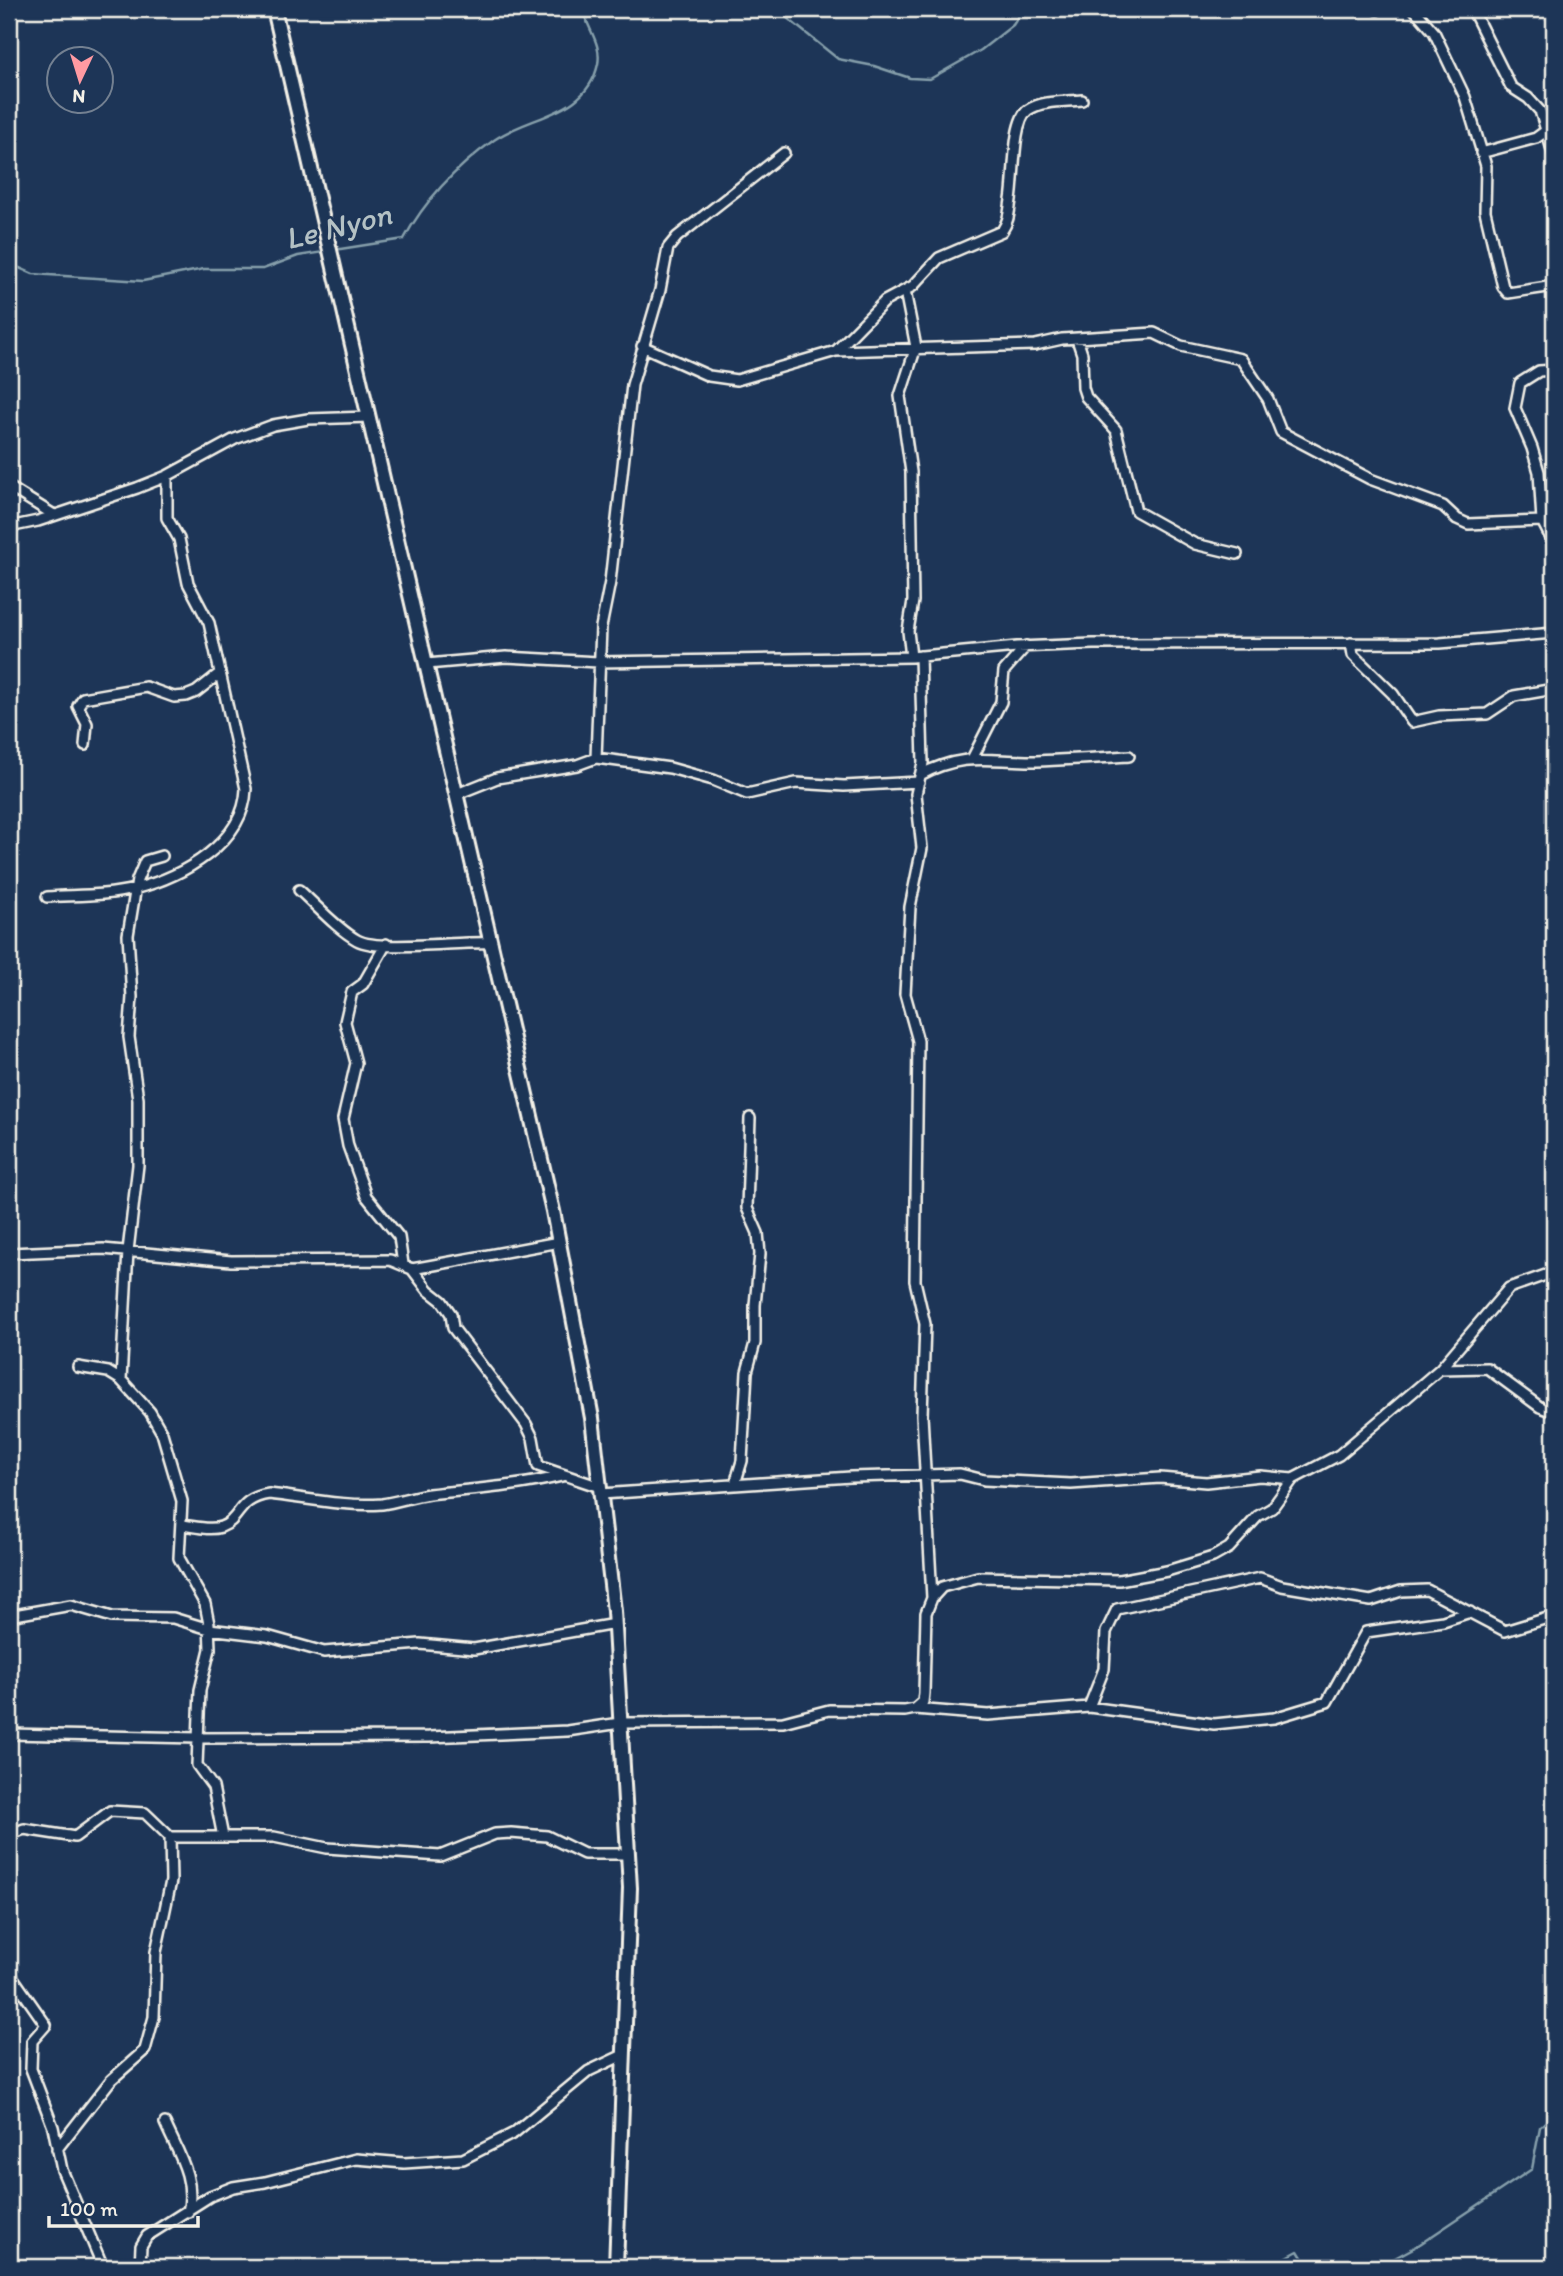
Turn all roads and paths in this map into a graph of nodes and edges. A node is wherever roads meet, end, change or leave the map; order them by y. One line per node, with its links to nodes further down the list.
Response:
1 (274, 9): 16 (main road)
2 (1413, 9): 7 (street)
3 (1472, 9): 5 (street)
4 (1082, 100): 10 (street)
5 (1551, 127): 7 (street); 8 (street)
6 (785, 153): 12 (street)
7 (1482, 153): 9 (street)
8 (1554, 156)
9 (1554, 286)
10 (905, 291): 13 (street); 14 (street)
11 (1077, 339): 13 (street); 20 (street); 23 (street)
12 (642, 346): 14 (street); 28 (street)
13 (916, 347): 14 (street); 27 (street)
14 (836, 351)
15 (1554, 370): 20 (street)
16 (369, 416): 17 (street); 29 (main road)
17 (167, 476): 19 (street); 30 (street)
18 (9, 487): 19 (street)
19 (54, 515): 21 (street)
20 (1542, 521): 22 (street)
21 (9, 527)
22 (1554, 544)
23 (1237, 554)
24 (1554, 633): 25 (street)
25 (1351, 643): 26 (street); 31 (street)
26 (1026, 646): 27 (street); 34 (street)
27 (915, 656): 28 (street); 36 (street)
28 (598, 662): 29 (street); 35 (street)
29 (427, 664): 37 (main road)
30 (220, 673): 32 (street); 39 (street)
31 (1554, 689)
32 (85, 745)
33 (1129, 756): 34 (street)
34 (973, 757): 36 (street)
35 (596, 758): 36 (street); 37 (street)
36 (920, 778): 55 (street)
37 (457, 794): 42 (main road)
38 (162, 856): 39 (street)
39 (135, 889): 41 (street); 46 (street)
40 (299, 890): 43 (street)
41 (47, 897)
42 (492, 943): 43 (street); 45 (main road)
43 (386, 944): 48 (street)
44 (750, 1118): 58 (street)
45 (559, 1242): 49 (street); 59 (main road)
46 (128, 1251): 47 (street); 48 (street); 53 (street)
47 (9, 1253)
48 (403, 1264): 49 (street)
49 (412, 1269): 56 (street)
50 (1554, 1272): 52 (street)
51 (78, 1367): 53 (street)
52 (1440, 1370): 54 (street); 57 (street)
53 (121, 1380): 60 (street)
54 (1554, 1412)
55 (925, 1475): 57 (street); 58 (street); 61 (street)
56 (562, 1476): 59 (street); 60 (street)
57 (1293, 1479): 61 (street)
58 (735, 1484): 59 (street)
59 (601, 1491): 65 (main road)
60 (182, 1525): 66 (street)
61 (932, 1598): 68 (street)
62 (1470, 1612): 64 (street); 67 (street); 67 (street)
63 (9, 1616): 66 (street)
64 (1554, 1616)
65 (615, 1624): 66 (street); 69 (main road)
66 (209, 1629): 71 (street)
67 (1088, 1707): 68 (street)
68 (915, 1709): 69 (street)
69 (620, 1723): 71 (street); 75 (main road)
70 (9, 1734): 71 (street)
71 (198, 1738): 74 (street)
72 (9, 1835): 73 (street)
73 (170, 1837): 74 (street); 79 (street)
74 (223, 1837): 75 (street)
75 (628, 1854): 77 (main road)
76 (9, 1972): 79 (street)
77 (623, 2054): 80 (street); 83 (main road)
78 (165, 2123): 80 (street)
79 (57, 2149): 81 (street)
80 (188, 2212): 82 (street)
81 (103, 2267)
82 (140, 2267)
83 (616, 2267)

